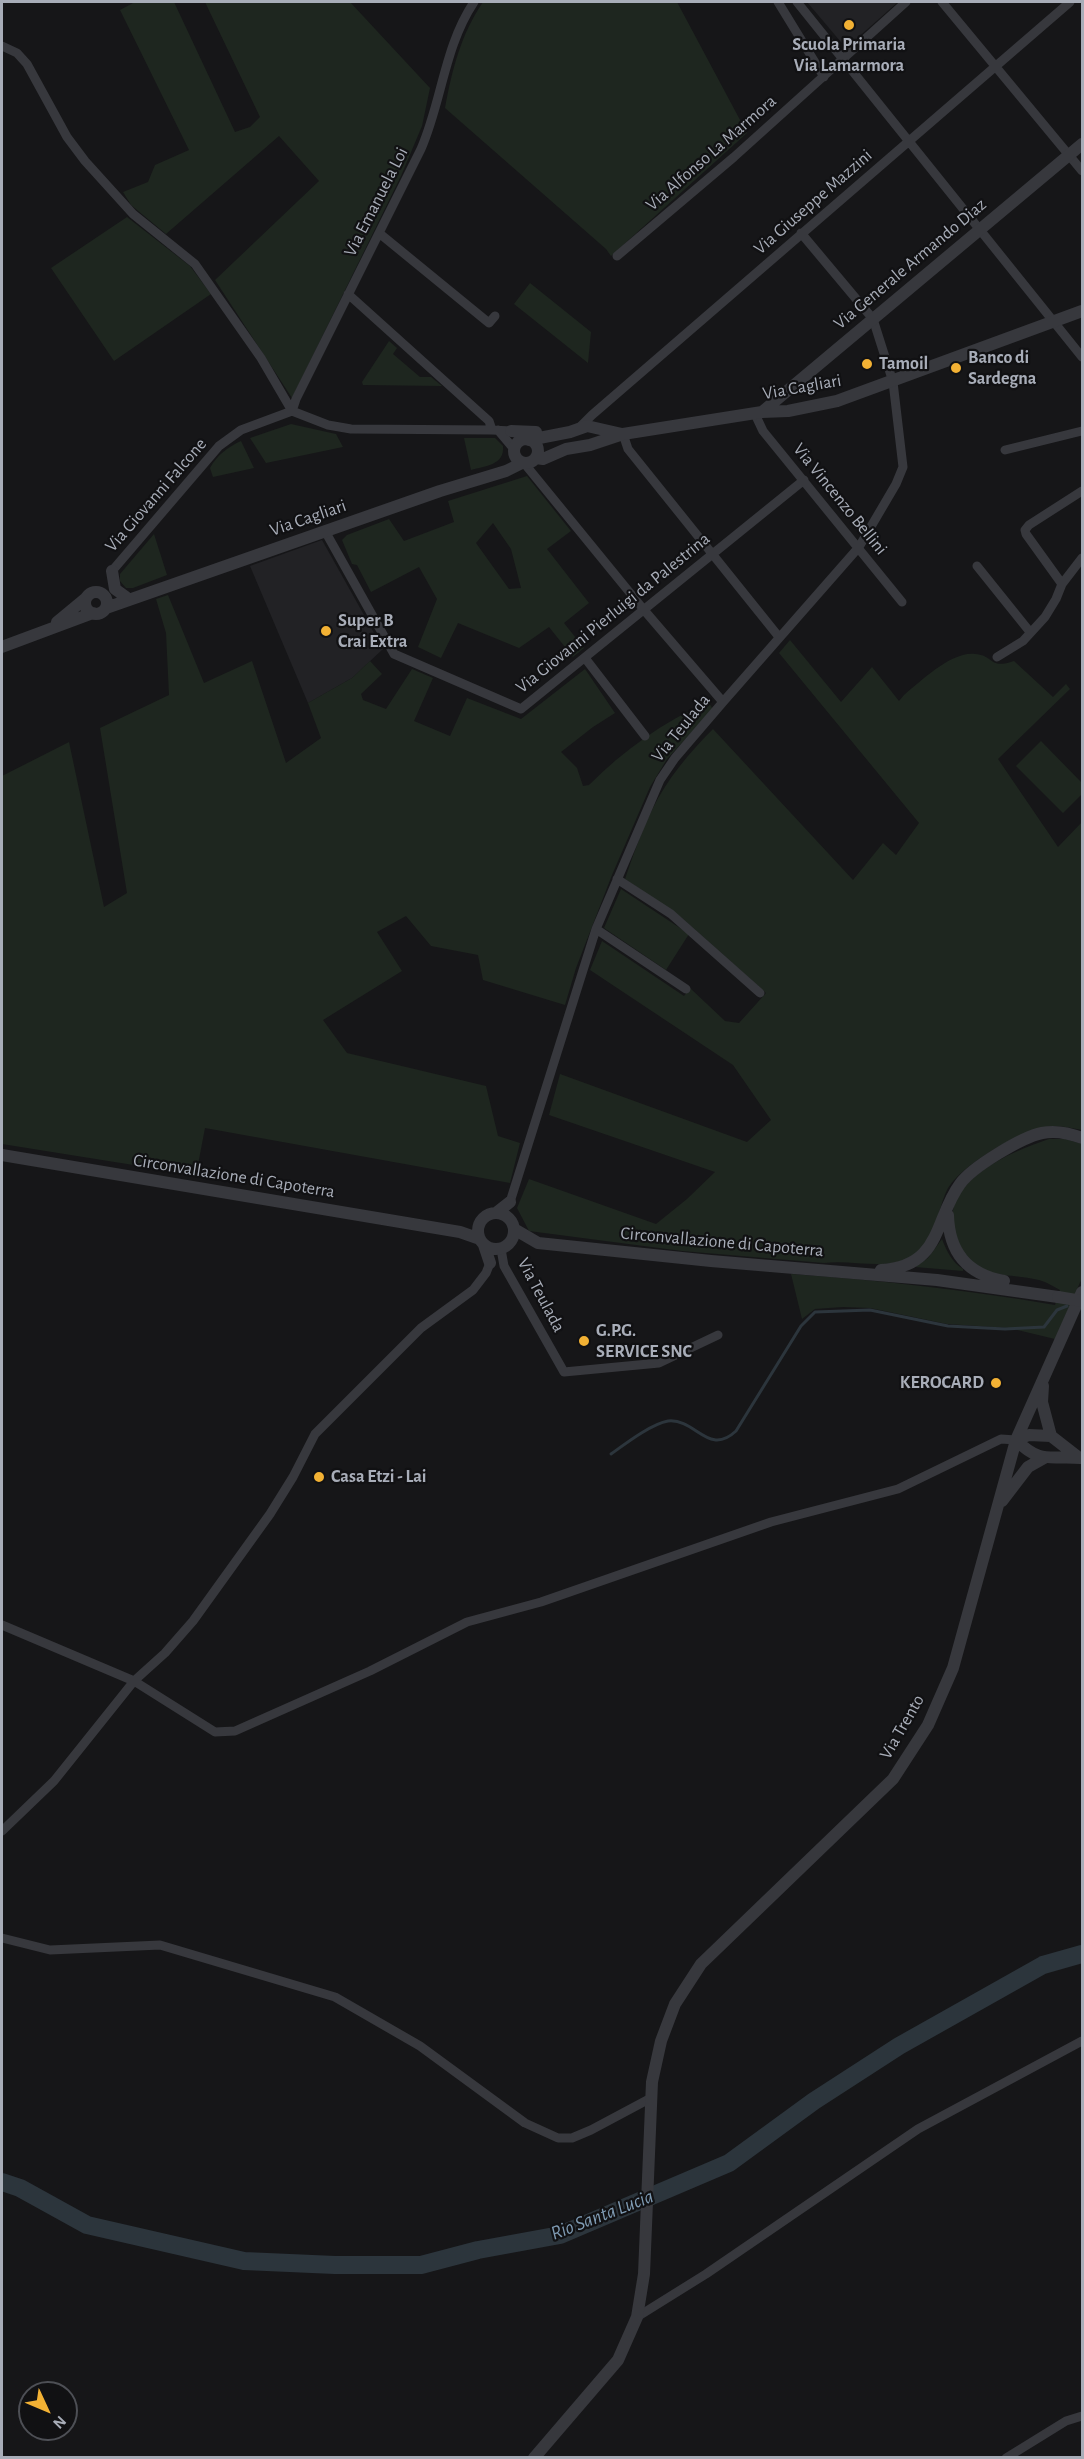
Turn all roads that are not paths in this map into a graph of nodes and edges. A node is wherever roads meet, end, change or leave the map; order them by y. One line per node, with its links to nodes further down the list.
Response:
1 (474, 2): 16 (street, Via Emanuela Loi)
2 (778, 2): 10 (street)
3 (797, 2): 8 (street)
4 (906, 2): 8 (street, Via Alfonso La Marmora)
5 (942, 2): 9 (street)
6 (1070, 2): 9 (street, Via Giuseppe Mazzini)
7 (2, 46): 26 (street)
8 (844, 60): 10 (street, Via Alfonso La Marmora); 11 (street)
9 (995, 66): 11 (street, Via Giuseppe Mazzini); 13 (street)
10 (824, 77): 18 (street, Via Alfonso La Marmora)
11 (908, 141): 15 (street); 17 (street, Via Giuseppe Mazzini)
12 (1083, 144): 13 (street, Via Generale Armando Diaz)
13 (1069, 155): 14 (street); 15 (street, Via Generale Armando Diaz)
14 (1083, 171)
15 (980, 228): 22 (street, Via Generale Armando Diaz); 23 (street)
16 (379, 233): 19 (street, Via Emanuela Loi); 21 (street)
17 (801, 233): 22 (street); 28 (street, Via Giuseppe Mazzini)
18 (617, 256)
19 (348, 294): 26 (street, Via Emanuela Loi); 30 (street)
20 (1083, 311): 23 (street, Via Cagliari)
21 (495, 316)
22 (873, 319): 25 (street, Via Teulada); 27 (street, Via Generale Armando Diaz)
23 (1055, 321): 24 (street); 25 (street, Via Cagliari)
24 (1083, 357)
25 (893, 382): 27 (street, Via Cagliari); 43 (street, Via Teulada)
26 (292, 411): 30 (street); 47 (street, Via Giovanni Falcone)
27 (759, 413): 32 (street, Via Cagliari); 40 (street, Via Vincenzo Bellini)
28 (579, 428): 29 (street, Via Cagliari); 33 (street, Via Cagliari)
29 (597, 429): 32 (street, Via Cagliari); 35 (street)
30 (500, 430): 33 (street); 34 (street); 36 (street)
31 (1083, 431): 37 (street)
32 (623, 434): 35 (street, Via Cagliari); 44 (street)
33 (555, 435): 34 (street, Via Cagliari)
34 (527, 440): 36 (street); 38 (street)
35 (597, 442): 38 (street, Via Cagliari)
36 (514, 450): 38 (street); 39 (street, Via Cagliari)
37 (1005, 450)
38 (529, 461): 39 (street, Via Cagliari); 53 (street)
39 (495, 473): 42 (street, Via Cagliari)
40 (804, 480): 43 (street, Via Vincenzo Bellini); 44 (street, Via Giovanni Pierluigi da Palestrina)
41 (1083, 491): 48 (street)
42 (325, 531): 50 (street, Via Cagliari); 60 (street, Via Giovanni Pierluigi da Palestrina)
43 (859, 547): 52 (street, Via Vincenzo Bellini); 57 (street, Via Teulada)
44 (712, 554): 53 (street, Via Giovanni Pierluigi da Palestrina); 57 (street)
45 (1083, 558): 48 (street)
46 (977, 566): 56 (street)
47 (112, 571): 49 (street); 50 (street); 51 (street)
48 (1062, 584): 56 (street)
49 (88, 596): 51 (street); 54 (street); 55 (street)
50 (130, 597): 51 (street, Via Cagliari)
51 (105, 600): 54 (street)
52 (902, 602)
53 (644, 610): 60 (street, Via Giovanni Pierluigi da Palestrina); 61 (street)
54 (93, 613): 55 (street)
55 (46, 629): 58 (street)
56 (1030, 632): 59 (street)
57 (779, 637): 61 (street, Via Teulada)
58 (2, 647)
59 (997, 657)
60 (585, 658): 62 (street)
61 (723, 702): 63 (street, Via Teulada)
62 (645, 736)
63 (617, 879): 64 (street, Via Teulada); 66 (street)
64 (596, 929): 65 (street); 69 (street, Via Teulada)
65 (686, 989)
66 (760, 993)
67 (1083, 1138): 70 (street)
68 (2, 1155): 74 (street, Circonvallazione di Capoterra)
69 (510, 1202): 71 (street); 73 (street)
70 (948, 1209): 78 (street); 80 (street)
71 (496, 1214): 72 (street); 73 (street)
72 (480, 1223): 74 (street); 76 (street)
73 (512, 1224): 75 (street); 76 (street)
74 (460, 1232): 76 (street, Circonvallazione di Capoterra)
75 (538, 1243): 76 (street, Circonvallazione di Capoterra); 78 (street, Circonvallazione di Capoterra)
76 (494, 1245): 77 (street); 82 (street, Via Teulada)
77 (490, 1263): 90 (street)
78 (836, 1271): 80 (street, Circonvallazione di Capoterra)
79 (1083, 1292): 83 (street, Via Trento)
80 (1039, 1293): 81 (street, Circonvallazione di Capoterra, bridge)
81 (1083, 1301)
82 (718, 1335)
83 (1043, 1378): 84 (street); 85 (street, Via Trento)
84 (1051, 1436): 85 (street); 87 (street)
85 (1016, 1440): 86 (street); 88 (street, Via Trento); 90 (street)
86 (1044, 1458): 87 (street); 88 (street)
87 (1080, 1458)
88 (996, 1509): 94 (street, Via Trento)
89 (2, 1625): 90 (street)
90 (134, 1681): 91 (street)
91 (2, 1831)
92 (2, 1938): 94 (street)
93 (1083, 2041): 95 (street)
94 (651, 2098): 95 (street, Via Trento)
95 (637, 2317): 97 (street, Via Trento)
96 (1083, 2416): 98 (street)
97 (534, 2457)
98 (1006, 2457)

